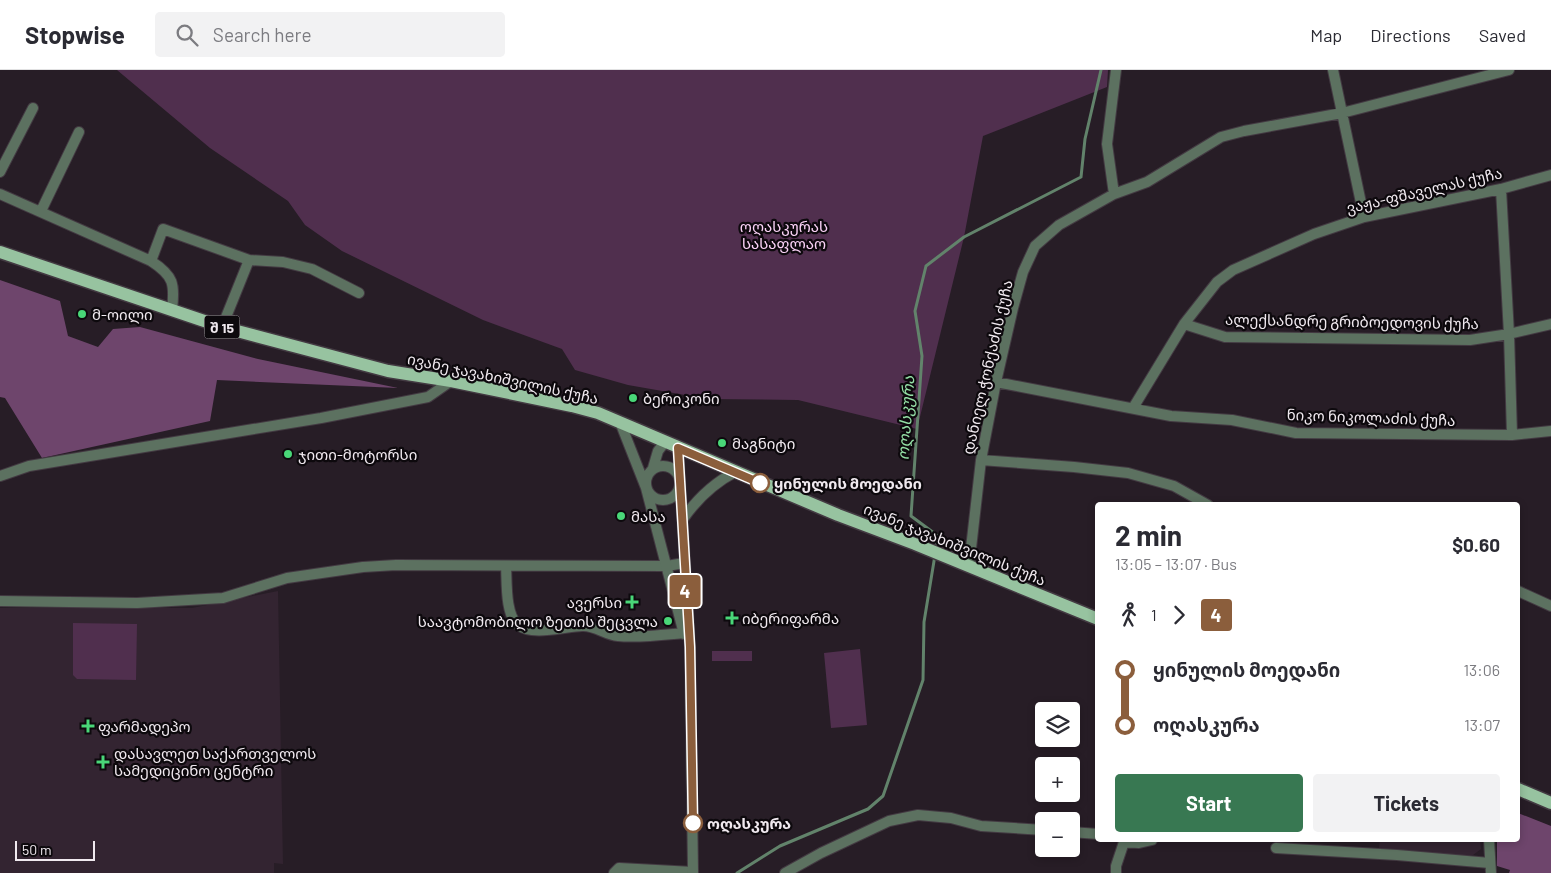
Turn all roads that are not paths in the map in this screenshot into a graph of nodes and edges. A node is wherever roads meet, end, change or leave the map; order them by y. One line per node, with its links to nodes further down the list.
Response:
1 (1116, 70): 11 (street)
2 (1333, 70): 5 (street)
3 (1509, 70): 5 (street, დანიელ ჭონქაძის ქუჩა)
4 (33, 108): 7 (street)
5 (1342, 113): 11 (street, დანიელ ჭონქაძის ქუჩა); 13 (street)
6 (78, 132): 12 (street)
7 (0, 172)
8 (1551, 176): 9 (street, ვაჟა-ფშაველას ქუჩა)
9 (1501, 189): 13 (street, ვაჟა-ფშაველას ქუჩა); 22 (street)
10 (0, 194): 12 (street)
11 (1114, 194): 24 (street, დანიელ ჭონქაძის ქუჩა)
12 (41, 211): 16 (street)
13 (1364, 217): 19 (street, ვაჟა-ფშაველას ქუჩა)
14 (0, 252): 18 (main road, ივანე ჯავახიშვილის ქუჩა / შ 15)
15 (249, 260): 16 (street); 17 (street); 21 (street)
16 (151, 261): 18 (street)
17 (358, 293)
18 (172, 310): 21 (main road, ივანე ჯავახიშვილის ქუჩა / შ 15)
19 (1184, 324): 22 (street, ალექსანდრე გრიბოედოვის ქუჩა); 25 (street, ვაჟა-ფშაველას ქუჩა)
20 (1551, 324): 22 (street, ალექსანდრე გრიბოედოვის ქუჩა)
21 (222, 327): 23 (main road, ივანე ჯავახიშვილის ქუჩა / შ 15)
22 (1509, 334): 28 (street)
23 (451, 381): 26 (main road, ივანე ჯავახიშვილის ქუჩა / შ 15); 34 (street)
24 (996, 382): 25 (street); 31 (street, დანიელ ჭონქაძის ქუჩა)
25 (1132, 408): 28 (street, ნიკო ნიკოლაძის ქუჩა)
26 (620, 422): 29 (main road, ივანე ჯავახიშვილის ქუჩა); 36 (street)
27 (1551, 432): 28 (street, ნიკო ნიკოლაძის ქუჩა)
28 (1512, 435)
29 (665, 442): 30 (main road, ივანე ჯავახიშვილის ქუჩა); 32 (street)
30 (678, 448): 33 (main road, ივანე ჯავახიშვილის ქუჩა); 35 (street)
31 (981, 460): 37 (street); 42 (street, დანიელ ჭონქაძის ქუჩა)
32 (653, 468): 35 (street); 36 (street)
33 (735, 472): 38 (street); 42 (main road, ივანე ჯავახიშვილის ქუჩა)
34 (0, 476)
35 (680, 484): 36 (street); 38 (street)
36 (646, 488): 41 (street)
37 (1203, 502)
38 (683, 519): 39 (street)
39 (684, 563): 41 (street); 48 (street)
40 (506, 566): 41 (street); 44 (street); 47 (street)
41 (667, 566): 47 (street)
42 (969, 566): 46 (main road, ივანე ჯავახიშვილის ქუჩა)
43 (1520, 592): 45 (street)
44 (0, 601)
45 (1551, 606)
46 (1095, 618)
47 (684, 633): 48 (street)
48 (690, 647): 60 (street)
49 (1520, 791): 50 (main road)
50 (1551, 803)
51 (1035, 829): 62 (street)
52 (1080, 833): 53 (street)
53 (1095, 834)
54 (1121, 842): 63 (street)
55 (1130, 842): 56 (street)
56 (1143, 842)
57 (1489, 842): 59 (street)
58 (1276, 848): 59 (street)
59 (1490, 868)
60 (693, 872): 61 (street)
61 (614, 873)
62 (785, 873)
63 (1116, 873)

